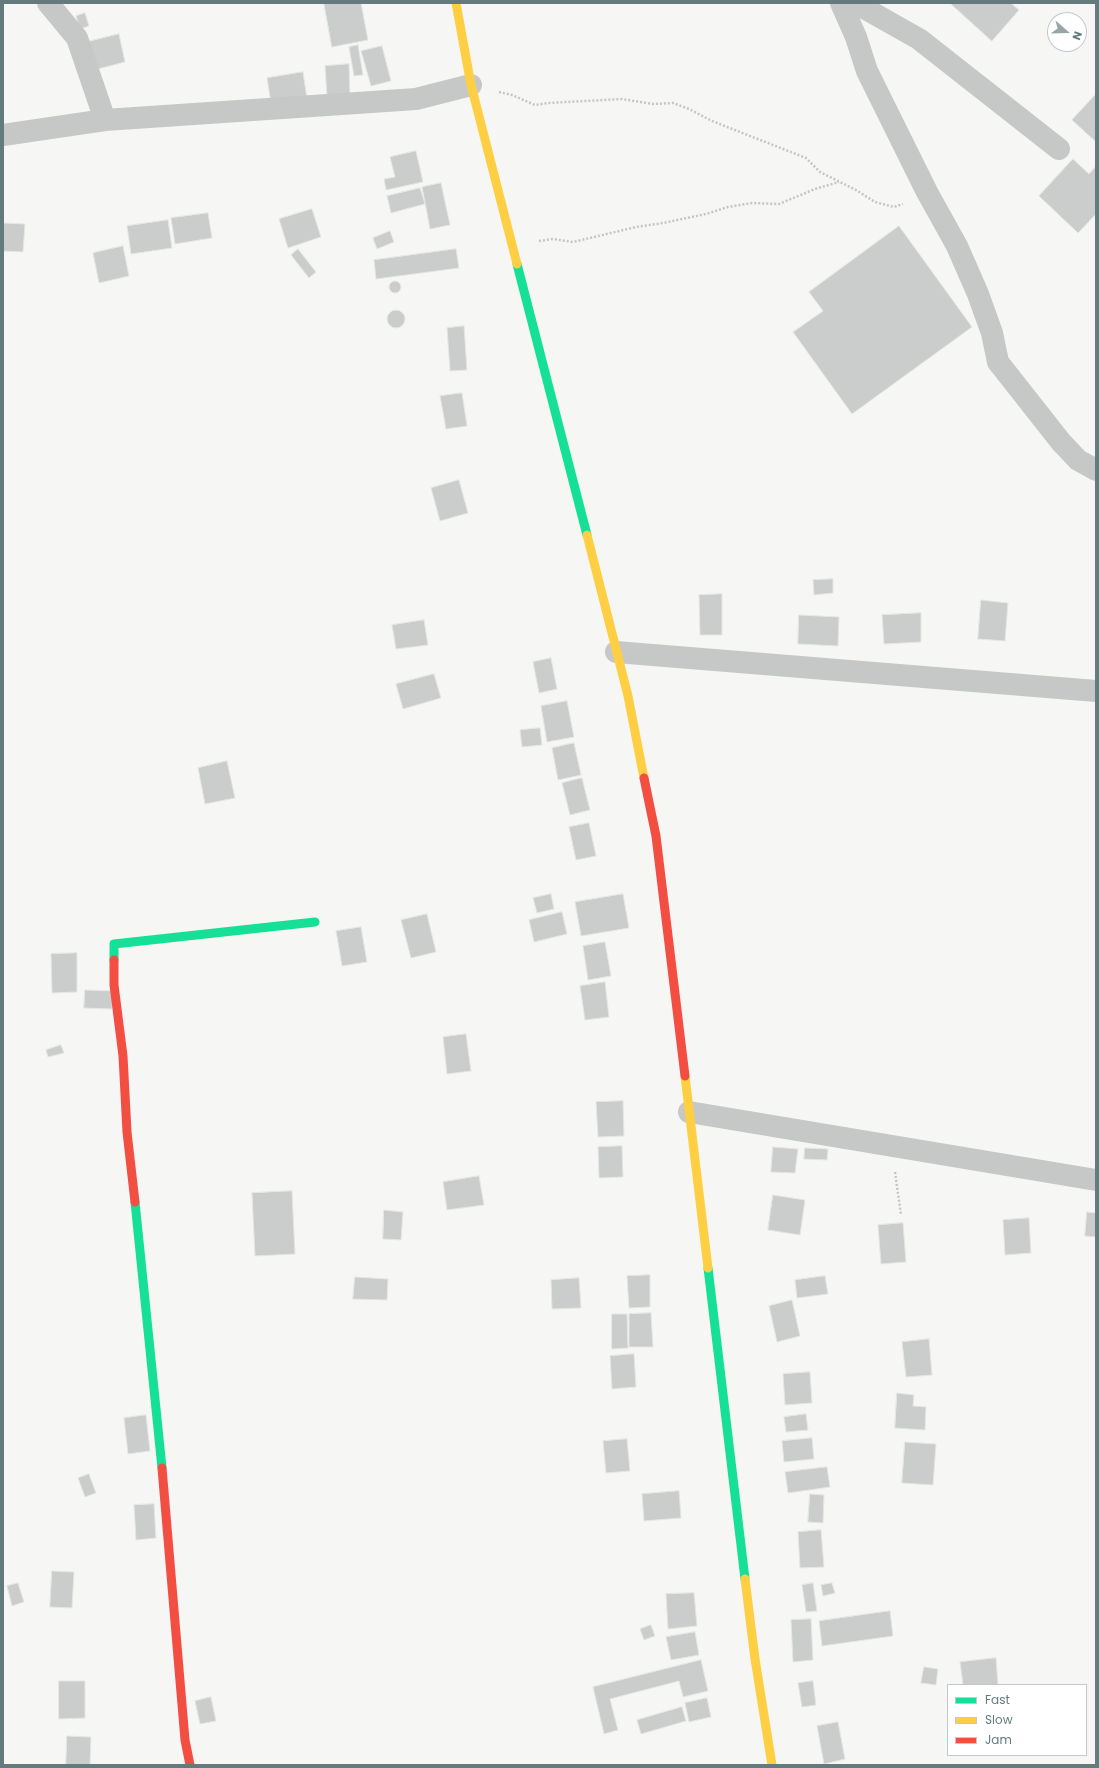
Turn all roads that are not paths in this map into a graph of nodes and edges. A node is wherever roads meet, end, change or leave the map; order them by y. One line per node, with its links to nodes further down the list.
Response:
1 (48, 3): 6 (street)
2 (456, 3): 5 (main road)
3 (841, 3): 9 (street)
4 (855, 3): 8 (street)
5 (471, 84): 6 (street); 10 (main road)
6 (105, 120): 7 (street)
7 (3, 136)
8 (1059, 149)
9 (1096, 470)
10 (616, 652): 11 (street); 13 (main road)
11 (1096, 691)
12 (315, 922): 15 (main road)
13 (689, 1112): 14 (street); 16 (main road)
14 (1096, 1180)
15 (190, 1765)
16 (772, 1765)

